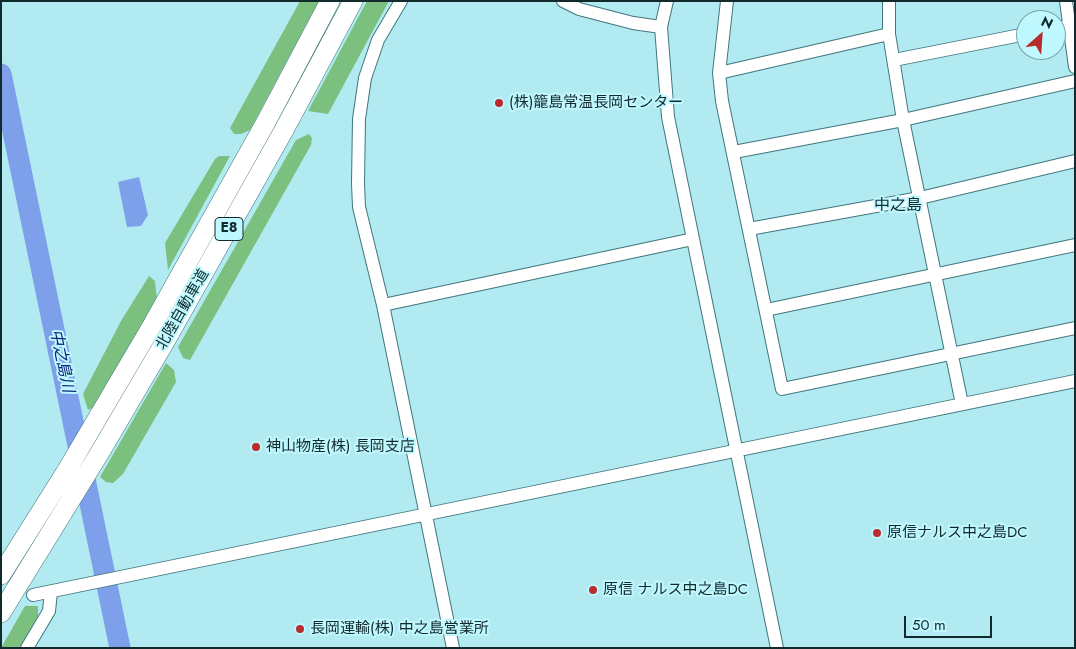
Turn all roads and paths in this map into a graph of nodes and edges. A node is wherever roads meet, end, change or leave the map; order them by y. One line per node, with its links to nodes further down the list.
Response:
1 (330, 1): 33 (highway, 北陸自動車道 / E8)
2 (353, 1): 39 (highway, 北陸自動車道 / E8)
3 (401, 1): 26 (street)
4 (563, 1): 11 (street)
5 (667, 1): 11 (street)
6 (727, 1): 16 (street)
7 (889, 1): 12 (street)
8 (1066, 1): 9 (street)
9 (1070, 26): 10 (street); 15 (street)
10 (1066, 27)
11 (661, 28): 23 (street)
12 (890, 34): 14 (street); 16 (street)
13 (1016, 36): 14 (street)
14 (894, 60): 18 (street)
15 (1075, 67)
16 (719, 73): 19 (street)
17 (1075, 81): 18 (street)
18 (903, 120): 19 (street); 21 (street)
19 (734, 152): 22 (street)
20 (1075, 161): 21 (street)
21 (920, 198): 22 (street); 25 (street)
22 (749, 229): 27 (street)
23 (693, 239): 26 (street); 32 (street)
24 (1075, 245): 25 (street)
25 (935, 275): 27 (street); 29 (street)
26 (383, 306): 34 (street)
27 (766, 310): 29 (street)
28 (1075, 328): 29 (street)
29 (953, 354): 31 (street)
30 (1075, 381): 31 (street)
31 (962, 404): 32 (street)
32 (737, 450): 34 (street); 42 (street)
33 (67, 470): 35 (highway); 36 (highway, E8)
34 (425, 515): 37 (street); 41 (street)
35 (1, 564)
36 (1, 575)
37 (51, 592): 38 (street); 40 (street)
38 (33, 595)
39 (1, 613)
40 (27, 648)
41 (453, 648)
42 (777, 648)

